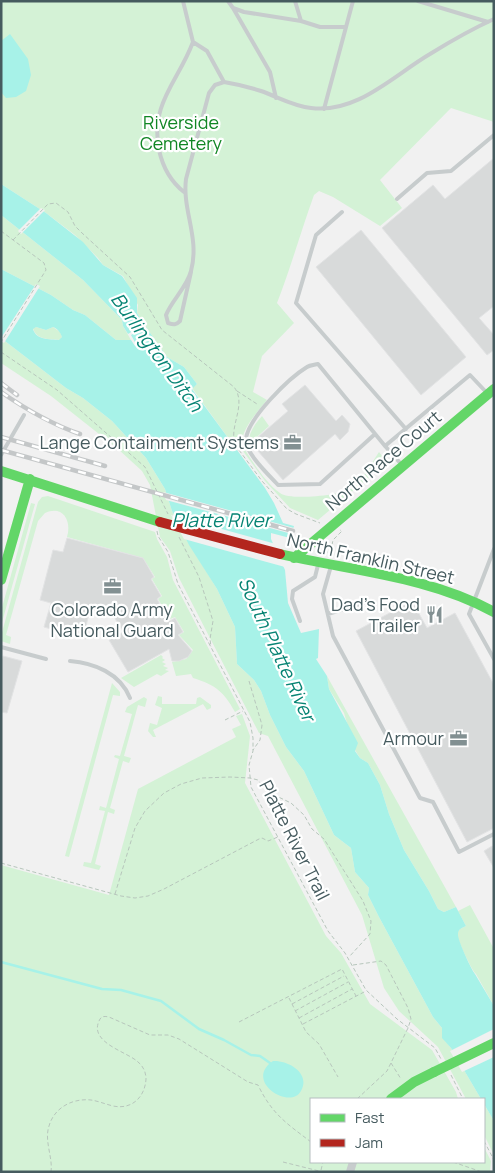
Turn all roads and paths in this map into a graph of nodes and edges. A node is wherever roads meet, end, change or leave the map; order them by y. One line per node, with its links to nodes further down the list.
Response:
1 (183, 1): 11 (lane)
2 (228, 1): 6 (lane)
3 (295, 1): 8 (lane)
4 (353, 1): 10 (lane)
5 (418, 1): 9 (lane)
6 (233, 8): 8 (lane); 13 (lane)
7 (494, 19): 9 (lane)
8 (301, 21): 10 (lane)
9 (488, 22): 14 (lane)
10 (346, 28): 14 (lane)
11 (193, 42): 12 (lane); 16 (lane)
12 (224, 82): 13 (lane); 16 (lane)
13 (276, 98): 14 (lane)
14 (324, 109)
15 (494, 135): 17 (lane)
16 (184, 192): 21 (lane)
17 (397, 199)
18 (342, 212): 28 (lane)
19 (1, 231): 20 (path)
20 (13, 240): 22 (path); 24 (path)
21 (191, 272): 21 (lane)
22 (1, 342)
23 (1, 352): 36 (path, Platte River Trail)
24 (237, 390): 26 (path); 35 (path)
25 (491, 392): 28 (lane); 32 (street, North Race Court)
26 (263, 409): 29 (lane); 29 (lane)
27 (24, 415): 31 (lane)
28 (406, 429): 30 (lane)
29 (375, 434): 30 (lane)
30 (386, 446): 32 (lane)
31 (1, 455)
32 (402, 465): 41 (street, North Race Court)
33 (1, 471): 34 (street, North Franklin Street)
34 (30, 479): 36 (street, North Franklin Street); 44 (street)
35 (316, 522)
36 (162, 524): 41 (street, North Franklin Street, bridge); 51 (path, Platte River Trail)
37 (338, 530): 40 (path)
38 (178, 535): 51 (path)
39 (494, 549): 45 (lane)
40 (327, 551)
41 (294, 558): 42 (street, North Franklin Street)
42 (318, 563): 43 (street, North Franklin Street); 49 (lane)
43 (330, 566): 45 (street, North Franklin Street); 48 (lane)
44 (1, 580)
45 (475, 600): 47 (street, North Franklin Street); 53 (lane)
46 (366, 602): 48 (lane)
47 (494, 612)
48 (328, 614): 61 (lane)
49 (300, 620)
50 (1, 647): 52 (lane)
51 (211, 647): 57 (path, Platte River Trail)
52 (46, 659)
53 (494, 659)
54 (70, 661): 56 (lane)
55 (249, 681): 59 (path)
56 (130, 698)
57 (244, 711): 58 (path); 59 (path, Platte River Trail)
58 (225, 720)
59 (253, 751): 60 (path, Platte River Trail)
60 (250, 778): 62 (path, Platte River Trail); 64 (path); 65 (path)
61 (494, 834)
62 (278, 836): 64 (path); 65 (path, Platte River Trail)
63 (1, 863): 64 (path)
64 (116, 894)
65 (348, 958): 66 (path, Platte River Trail)
66 (352, 965): 70 (path, Platte River Trail); 78 (path)
67 (345, 975): 68 (path); 72 (path); 73 (path)
68 (348, 982): 69 (path); 74 (path)
69 (352, 989): 71 (path); 75 (path)
70 (366, 990): 71 (path); 78 (path, Platte River Trail)
71 (356, 996): 77 (path)
72 (288, 998): 73 (path); 76 (path)
73 (292, 1004): 74 (path)
74 (295, 1010): 75 (path)
75 (299, 1018): 77 (path)
76 (239, 1022)
77 (302, 1024): 83 (path)
78 (408, 1028): 80 (path); 81 (path, Platte River Trail)
79 (494, 1043): 86 (street, bridge)
80 (391, 1063): 84 (path); 85 (path)
81 (444, 1064)
82 (449, 1072): 87 (path)
83 (338, 1077)
84 (401, 1080)
85 (358, 1098)
86 (392, 1098)
87 (462, 1098)
88 (310, 1141): 94 (path)
89 (485, 1142): 90 (path)
90 (494, 1160)
91 (283, 1162): 93 (path)
92 (456, 1163): 95 (path)
93 (322, 1171)
94 (51, 1172)
95 (482, 1172)

